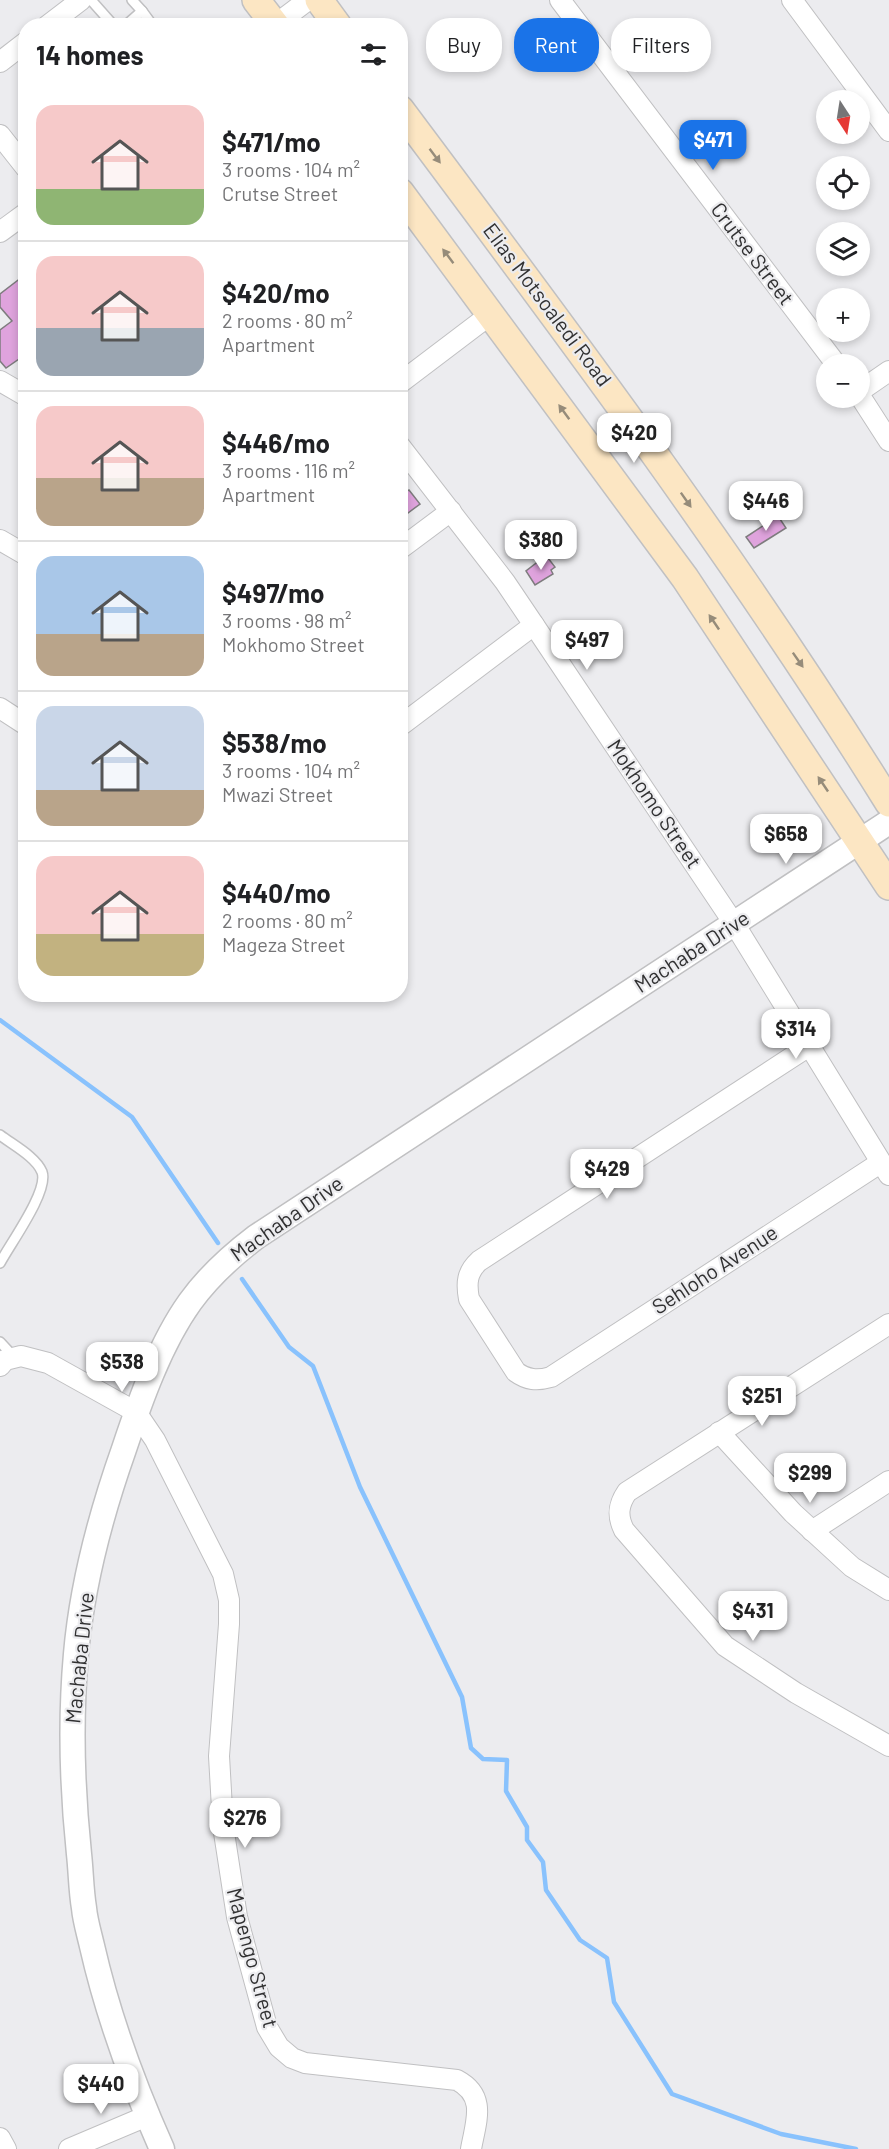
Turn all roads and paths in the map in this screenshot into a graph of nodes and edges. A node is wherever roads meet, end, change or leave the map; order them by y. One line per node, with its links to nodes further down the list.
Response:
1 (132, 0): 8 (lane)
2 (256, 0): 13 (main road)
3 (308, 0): 14 (street)
4 (319, 0): 15 (main road)
5 (560, 0): 26 (street, Crutse Street)
6 (792, 0): 19 (street)
7 (79, 1): 9 (street); 10 (lane)
8 (142, 12): 11 (lane); 12 (lane)
9 (57, 18)
10 (103, 18)
11 (135, 18)
12 (147, 18)
13 (270, 18)
14 (285, 18)
15 (332, 18)
16 (18, 48): 17 (street)
17 (0, 62)
18 (408, 120): 43 (main road, Elias Motsoaledi Road, one-way to 43)
19 (889, 131)
20 (0, 135): 21 (street)
21 (18, 158)
22 (408, 203): 25 (main road, one-way to 22)
23 (18, 219): 24 (street)
24 (0, 232)
25 (491, 314): 28 (street); 45 (main road, one-way to 25)
26 (828, 354)
27 (889, 371): 30 (street)
28 (408, 377)
29 (0, 381): 31 (street)
30 (870, 385)
31 (18, 391)
32 (868, 408): 33 (street)
33 (889, 441)
34 (408, 456): 35 (street, Mokhomo Street)
35 (451, 511): 37 (street); 39 (street, Mokhomo Street)
36 (0, 540): 38 (street)
37 (408, 543)
38 (18, 550)
39 (534, 625): 42 (street); 47 (street, Mokhomo Street)
40 (0, 708): 41 (street)
41 (18, 720)
42 (408, 720)
43 (889, 803)
44 (889, 822): 45 (street, Machaba Drive)
45 (860, 841): 46 (main road); 47 (street, Machaba Drive)
46 (889, 886)
47 (735, 925): 48 (street, Mokhomo Street); 55 (street, Machaba Drive)
48 (809, 1046): 50 (street, Mokhomo Street); 50 (street, Sehloho Avenue)
49 (0, 1136): 51 (lane)
50 (885, 1169)
51 (0, 1263)
52 (889, 1324): 56 (street)
53 (0, 1342): 54 (lane)
54 (7, 1361): 55 (street)
55 (136, 1412): 61 (street, Machaba Drive); 66 (street, Mapengo Street)
56 (719, 1432): 58 (street); 60 (street)
57 (889, 1481): 58 (street)
58 (812, 1531): 59 (street)
59 (889, 1590)
60 (889, 1746)
61 (147, 2116): 64 (street); 65 (street, Machaba Drive)
62 (0, 2138): 63 (street)
63 (6, 2149)
64 (69, 2149)
65 (162, 2149)
66 (471, 2149)

